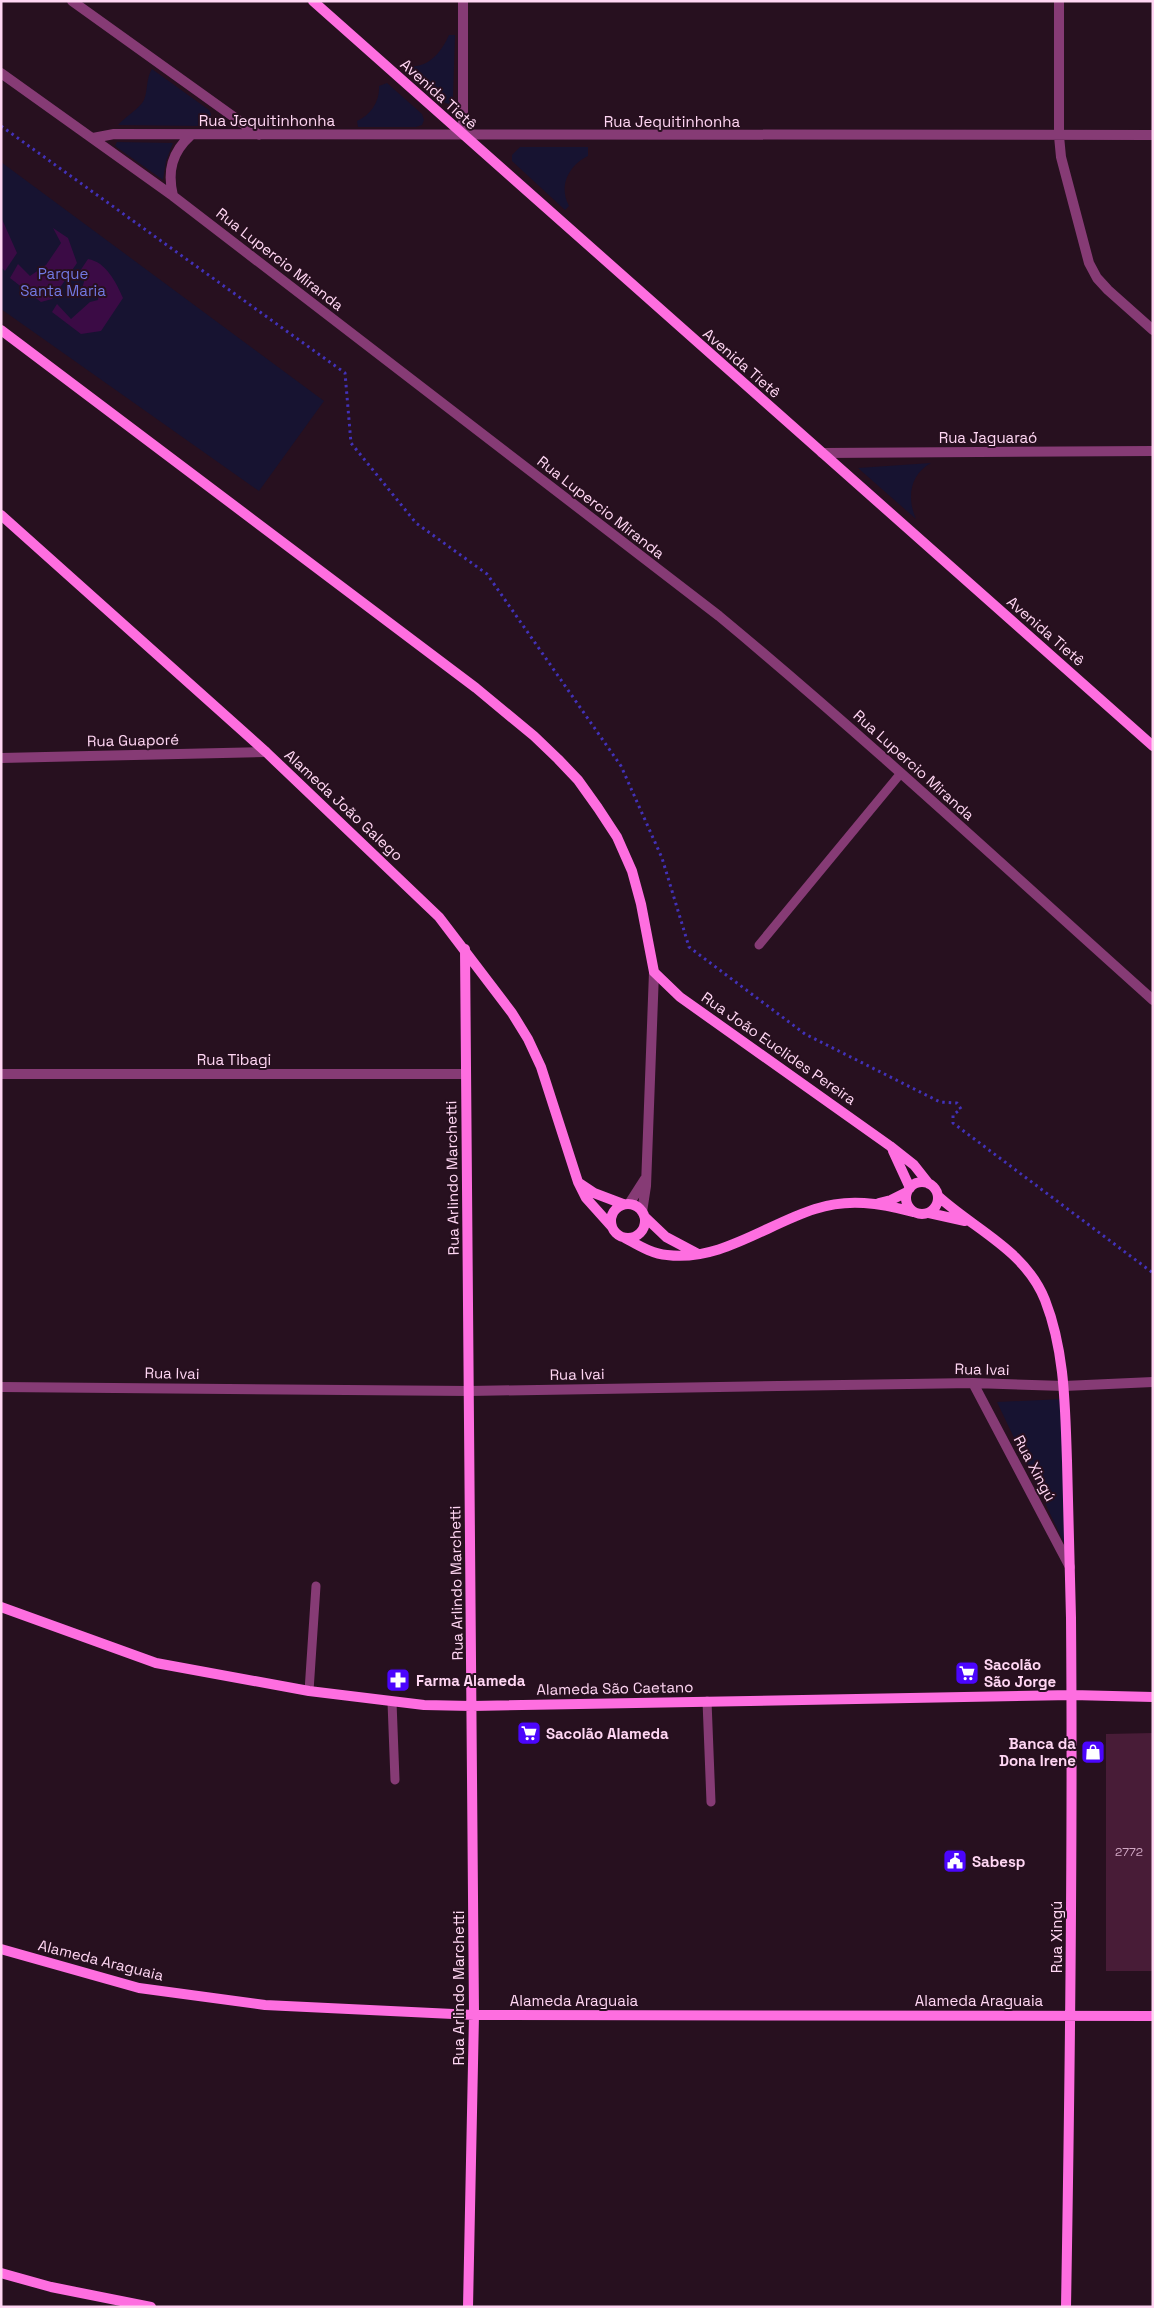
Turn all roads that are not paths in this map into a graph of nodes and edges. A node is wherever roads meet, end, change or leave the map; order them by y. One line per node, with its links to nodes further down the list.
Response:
1 (72, 1): 7 (street)
2 (313, 1): 8 (street, Avenida Tietê)
3 (463, 1): 8 (street)
4 (1059, 1): 10 (street)
5 (1, 73): 11 (street, Rua Lupercio Miranda)
6 (191, 135): 7 (street, Rua Jequitinhonha); 11 (street, Rua Jequitinhonha); 12 (street, Rua Jequitinhonha)
7 (259, 135): 8 (street, Rua Jequitinhonha)
8 (463, 135): 10 (street, Rua Jequitinhonha); 16 (street, Avenida Tietê)
9 (1153, 135): 10 (street, Rua Jequitinhonha)
10 (1059, 136): 14 (street)
11 (93, 138): 12 (street, Rua Lupercio Miranda)
12 (173, 196): 21 (street, Rua Lupercio Miranda)
13 (1, 330): 24 (street)
14 (1153, 330)
15 (1153, 451): 16 (street, Rua Jaguaraó)
16 (822, 453): 18 (street, Avenida Tietê)
17 (1, 515): 19 (street, Alameda João Galego)
18 (1153, 746)
19 (266, 752): 20 (street, Rua Guaporé); 23 (street, Alameda João Galego)
20 (1, 758)
21 (901, 773): 22 (lane); 25 (street, Rua Lupercio Miranda)
22 (759, 945)
23 (465, 949): 27 (street, Rua Arlindo Marchetti); 30 (street, Alameda João Galego)
24 (654, 972): 28 (street, Rua João Euclides Pereira); 29 (street)
25 (1153, 1000)
26 (1, 1074): 27 (street, Rua Tibagi)
27 (466, 1074): 47 (street, Rua Arlindo Marchetti)
28 (890, 1146): 31 (street, Rua João Euclides Pereira); 32 (street, Rua João Euclides Pereira)
29 (646, 1176): 35 (street); 38 (street)
30 (578, 1182): 35 (street); 40 (street, Alameda João Galego)
31 (929, 1184): 32 (street, Alameda João Galego); 33 (street, Alameda João Galego)
32 (909, 1190): 34 (street, Alameda João Galego); 36 (street)
33 (938, 1196): 37 (street); 39 (street, Alameda João Galego)
34 (878, 1203): 36 (street, Alameda João Galego); 42 (street, Alameda João Galego)
35 (626, 1204): 38 (street); 40 (street)
36 (913, 1212): 37 (street, Alameda João Galego)
37 (929, 1213): 39 (street, Alameda João Galego)
38 (643, 1214): 41 (street); 42 (street)
39 (968, 1222): 45 (street, Alameda João Galego)
40 (612, 1227): 41 (street, Alameda João Galego)
41 (625, 1238): 42 (street, Alameda João Galego)
42 (699, 1254)
43 (1153, 1382): 45 (street, Rua Ivai)
44 (973, 1383): 45 (street, Rua Ivai); 47 (street, Rua Ivai); 48 (street, Rua Xingú)
45 (1064, 1386): 48 (street, Rua Xingú)
46 (1, 1387): 47 (street, Rua Ivai)
47 (469, 1391): 56 (street, Rua Arlindo Marchetti)
48 (1070, 1567): 52 (street, Rua Xingú)
49 (316, 1586): 51 (lane)
50 (1, 1607): 51 (street, Alameda São Caetano)
51 (309, 1691): 55 (street, Alameda São Caetano)
52 (1072, 1695): 53 (street, Alameda São Caetano); 54 (street, Alameda São Caetano); 60 (street, Rua Xingú)
53 (1153, 1697)
54 (707, 1701): 56 (street, Alameda São Caetano); 58 (lane)
55 (392, 1702): 56 (street, Alameda São Caetano); 57 (lane)
56 (472, 1706): 61 (street, Rua Arlindo Marchetti)
57 (395, 1780)
58 (711, 1802)
59 (1, 1949): 61 (street, Alameda Araguaia)
60 (1071, 2014): 61 (street, Alameda Araguaia); 62 (street, Alameda Araguaia); 66 (street, Rua Xingú)
61 (474, 2015): 65 (street, Rua Arlindo Marchetti)
62 (1153, 2016)
63 (1, 2273): 64 (street)
64 (151, 2307)
65 (468, 2307)
66 (1066, 2307)

